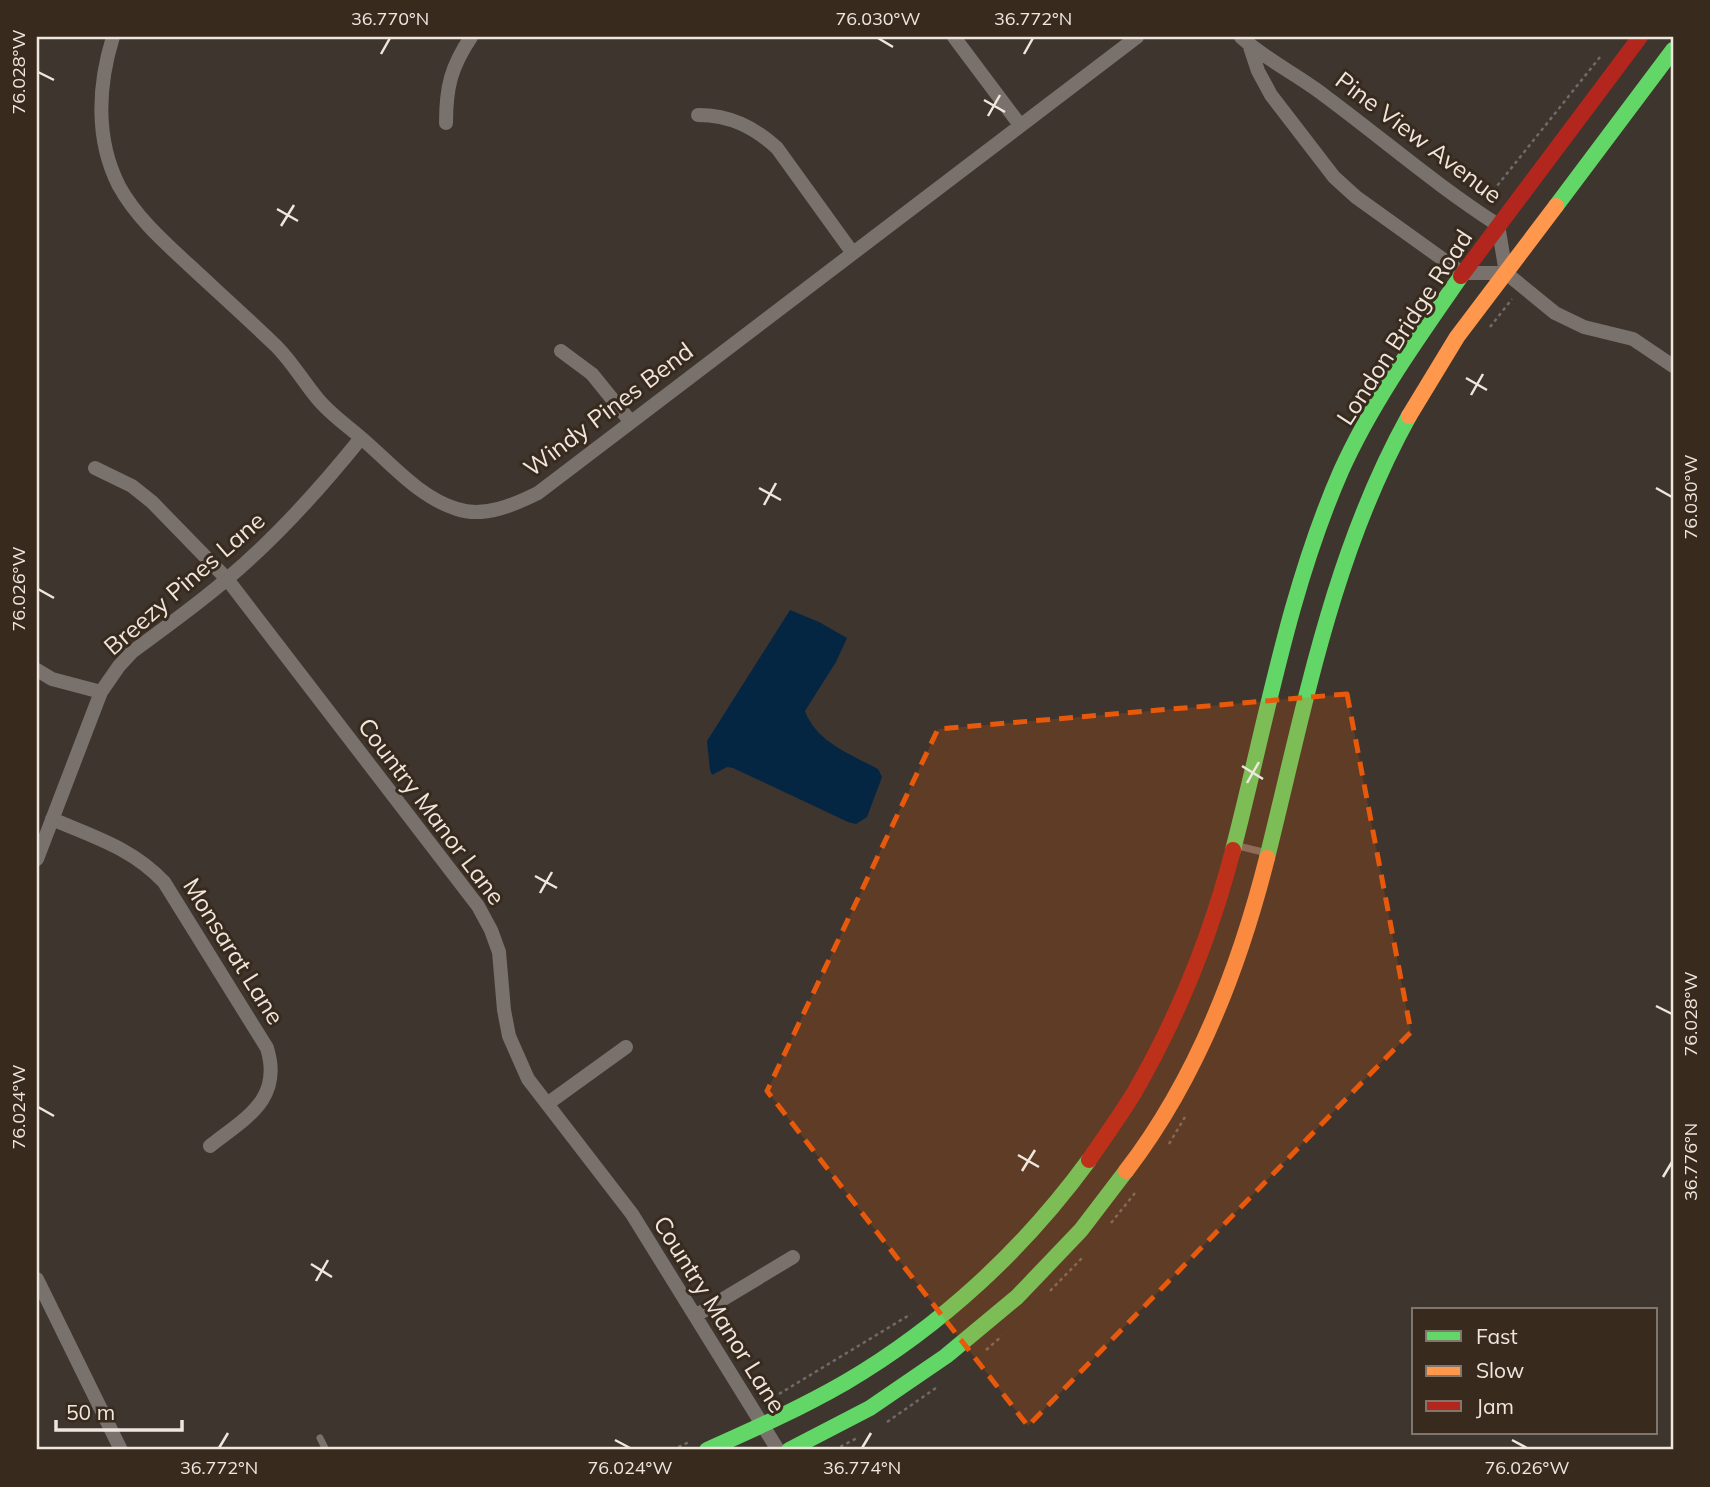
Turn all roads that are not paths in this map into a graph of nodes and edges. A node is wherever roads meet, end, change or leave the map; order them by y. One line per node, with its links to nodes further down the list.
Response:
1 (113, 37): 18 (street, Windy Pines Bend)
2 (471, 37): 9 (street)
3 (954, 37): 10 (street)
4 (1137, 37): 10 (street, Windy Pines Bend)
5 (1640, 37): 11 (main road, London Bridge Road)
6 (1245, 40): 11 (street, Pine View Avenue); 13 (street, Pine View Avenue)
7 (1673, 50): 14 (main road, London Bridge Road)
8 (698, 115): 12 (street)
9 (446, 123)
10 (1020, 125): 12 (street, Windy Pines Bend)
11 (1498, 225): 13 (main road, London Bridge Road); 14 (street, Pine View Avenue)
12 (852, 252): 17 (street, Windy Pines Bend)
13 (1462, 272): 14 (street); 24 (main road, London Bridge Road)
14 (1506, 273): 16 (street); 25 (main road, London Bridge Road)
15 (561, 351): 17 (street)
16 (1673, 366)
17 (630, 421): 18 (street, Windy Pines Bend)
18 (361, 438): 20 (street, Breezy Pines Lane)
19 (94, 468): 20 (street, Country Manor Lane)
20 (227, 579): 22 (street, Breezy Pines Lane); 28 (street, Country Manor Lane)
21 (37, 670): 22 (street)
22 (102, 692): 23 (street, Breezy Pines Lane)
23 (52, 819): 26 (street, Breezy Pines Lane); 29 (street, Monsarat Lane)
24 (1235, 845): 25 (lane); 33 (main road, London Bridge Road)
25 (1268, 853): 39 (main road, London Bridge Road)
26 (37, 859)
27 (626, 1047): 28 (street)
28 (547, 1104): 32 (street, Country Manor Lane)
29 (210, 1146)
30 (793, 1256): 32 (street)
31 (37, 1279): 35 (street)
32 (695, 1315): 33 (street, Country Manor Lane)
33 (762, 1425): 37 (main road, London Bridge Road); 38 (street, Country Manor Lane)
34 (320, 1438): 36 (lane)
35 (121, 1450)
36 (326, 1450)
37 (707, 1450)
38 (778, 1450)
39 (789, 1450)

